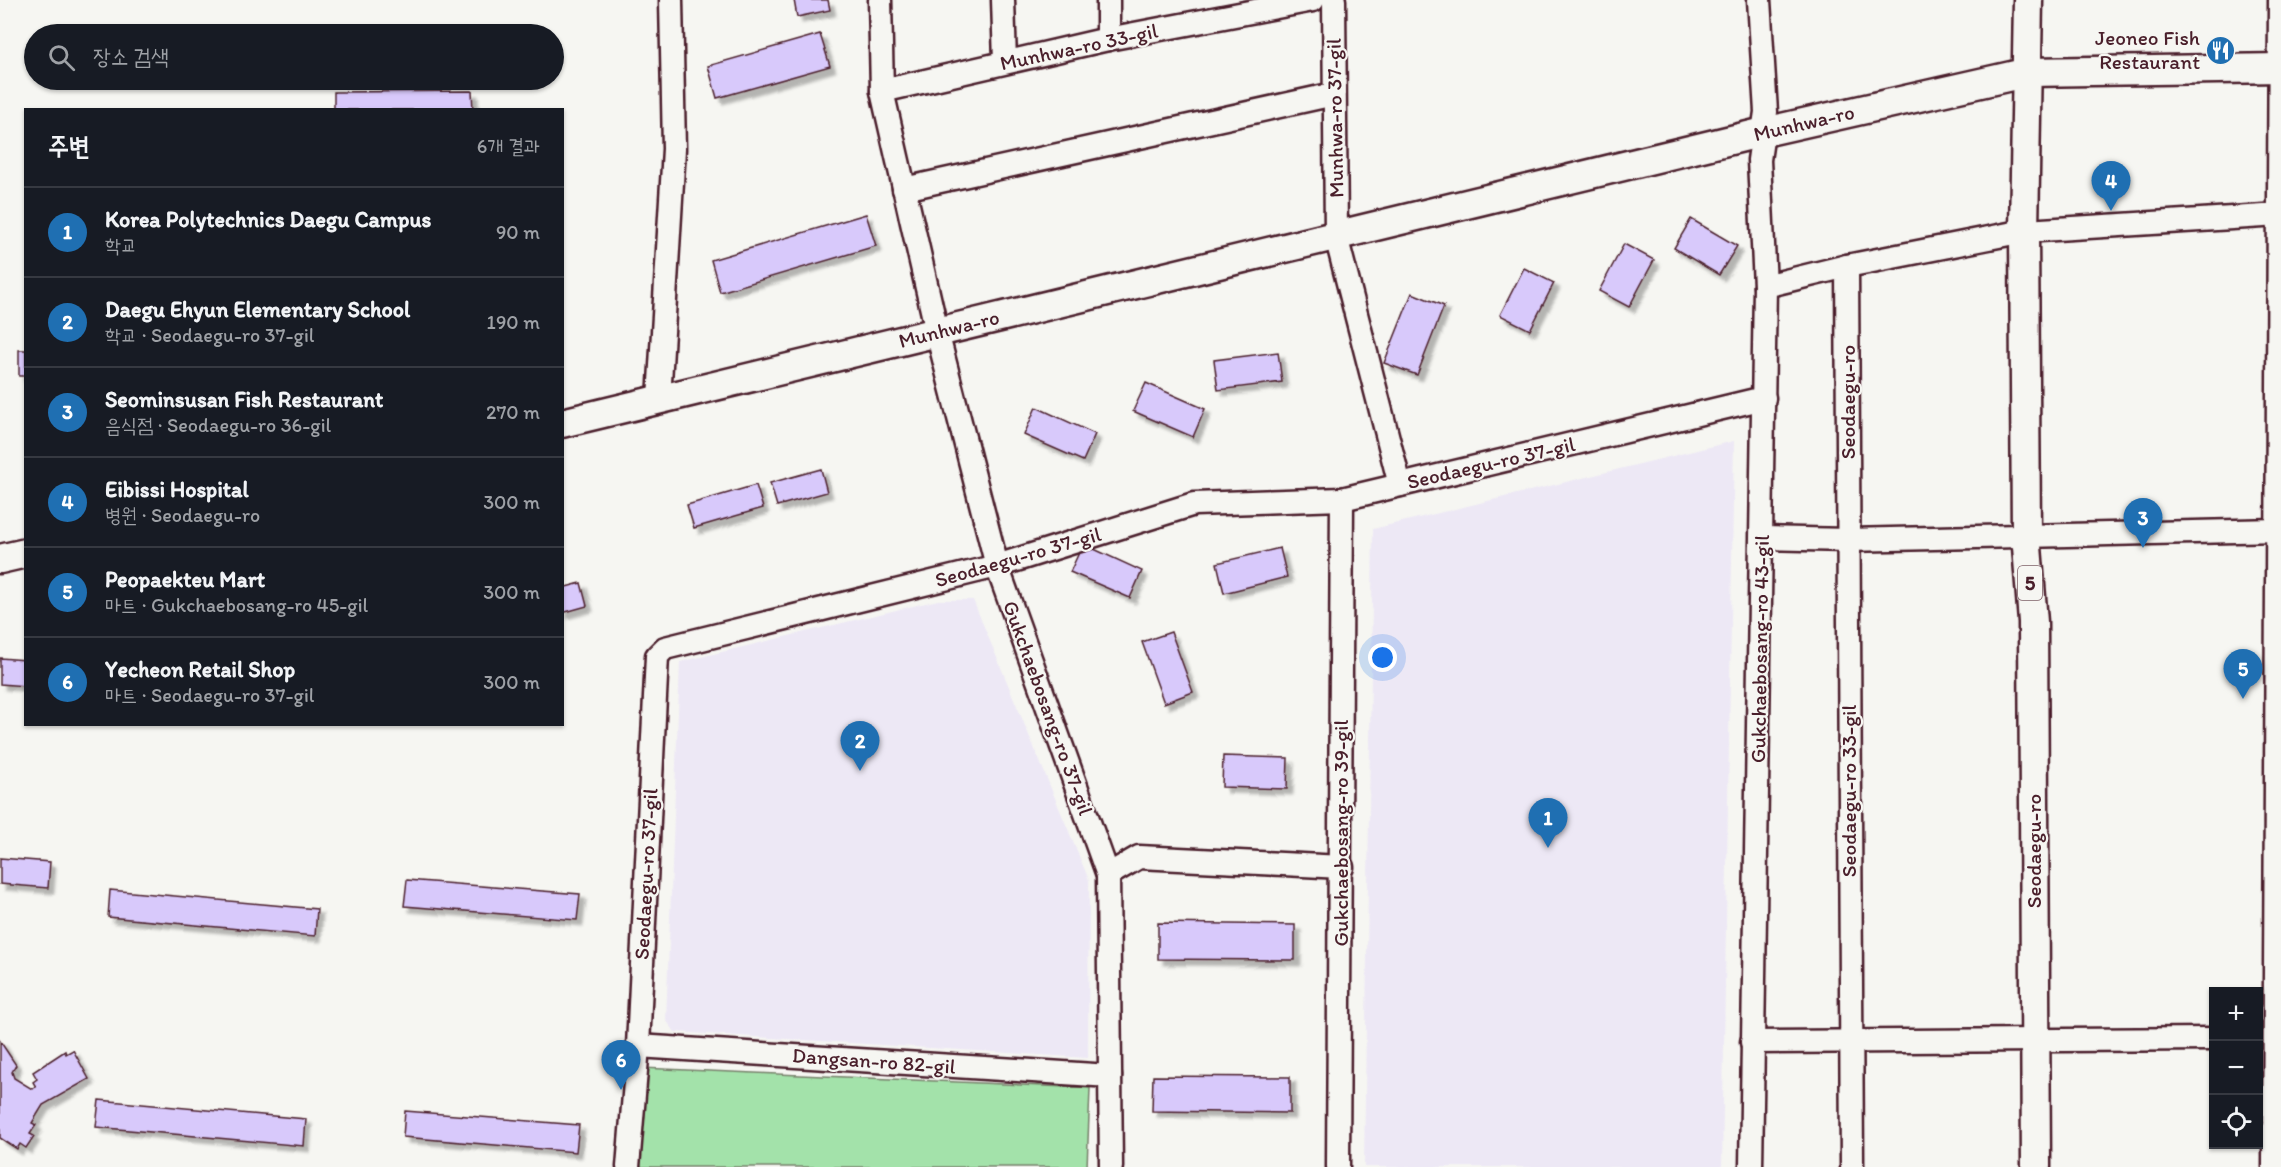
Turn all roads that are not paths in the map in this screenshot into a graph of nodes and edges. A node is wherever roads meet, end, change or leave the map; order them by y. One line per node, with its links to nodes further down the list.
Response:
1 (671, 0): 26 (street)
2 (880, 0): 15 (street)
3 (1003, 0): 12 (street)
4 (1108, 0): 11 (street)
5 (1313, 0): 10 (street, Munhwa-ro 33-gil)
6 (1334, 0): 16 (street, Munhwa-ro 37-gil)
7 (1759, 0): 17 (street, Gukchaebosang-ro 43-gil)
8 (2028, 0): 14 (main road, Seodaegu-ro / 5)
9 (2280, 0): 13 (street)
10 (1218, 9): 11 (street, Munhwa-ro 33-gil)
11 (1108, 39): 12 (street, Munhwa-ro 33-gil)
12 (1005, 62): 15 (street, Munhwa-ro 33-gil)
13 (2281, 68): 14 (main road, Munhwa-ro); 19 (street)
14 (2029, 72): 17 (main road, Munhwa-ro); 20 (main road, Seodaegu-ro / 5)
15 (882, 91): 18 (street)
16 (1334, 94): 18 (street); 21 (street, Munhwa-ro 37-gil)
17 (1764, 132): 21 (main road, Munhwa-ro); 23 (street, Gukchaebosang-ro 43-gil)
18 (904, 189): 24 (street)
19 (2280, 216): 20 (street); 30 (street)
20 (2024, 231): 22 (street); 31 (main road, Seodaegu-ro / 5)
21 (1336, 236): 24 (main road, Munhwa-ro); 28 (street)
22 (1847, 266): 23 (street); 33 (street, Seodaegu-ro)
23 (1765, 285): 25 (street, Gukchaebosang-ro 43-gil)
24 (937, 332): 26 (main road, Munhwa-ro); 36 (street, Gukchaebosang-ro 37-gil)
25 (1764, 398): 28 (street, Seodaegu-ro 37-gil); 32 (street, Gukchaebosang-ro 43-gil)
26 (659, 399): 27 (main road, Munhwa-ro)
27 (564, 423)
28 (1400, 485): 29 (street, Seodaegu-ro 37-gil)
29 (1342, 499): 36 (street, Seodaegu-ro 37-gil); 38 (street, Gukchaebosang-ro 39-gil)
30 (2278, 530): 31 (street); 37 (street)
31 (2026, 534): 33 (street); 41 (main road, Seodaegu-ro / 5)
32 (1762, 538): 33 (street); 44 (street, Gukchaebosang-ro 43-gil)
33 (1848, 540): 45 (street, Seodaegu-ro 33-gil)
34 (24, 553): 35 (main road)
35 (0, 559)
36 (997, 566): 39 (street, Gukchaebosang-ro 37-gil); 46 (street, Seodaegu-ro 37-gil)
37 (2279, 778): 40 (street)
38 (1342, 867): 39 (street); 50 (street, Gukchaebosang-ro 39-gil)
39 (1108, 875): 47 (street, Gukchaebosang-ro 37-gil)
40 (2278, 912): 43 (street)
41 (2035, 1038): 42 (street); 45 (street); 53 (main road, Seodaegu-ro / 5)
42 (2209, 1039)
43 (2272, 1039): 54 (street)
44 (1752, 1042): 45 (street); 51 (street, Gukchaebosang-ro 43-gil)
45 (1851, 1042): 52 (street, Seodaegu-ro 33-gil)
46 (638, 1046): 47 (street, Dangsan-ro 82-gil); 48 (street, Seodaegu-ro 37-gil)
47 (1110, 1076): 49 (street, Gukchaebosang-ro 37-gil)
48 (628, 1167)
49 (1111, 1167)
50 (1338, 1167)
51 (1751, 1167)
52 (1852, 1167)
53 (2036, 1167)
54 (2274, 1167)

